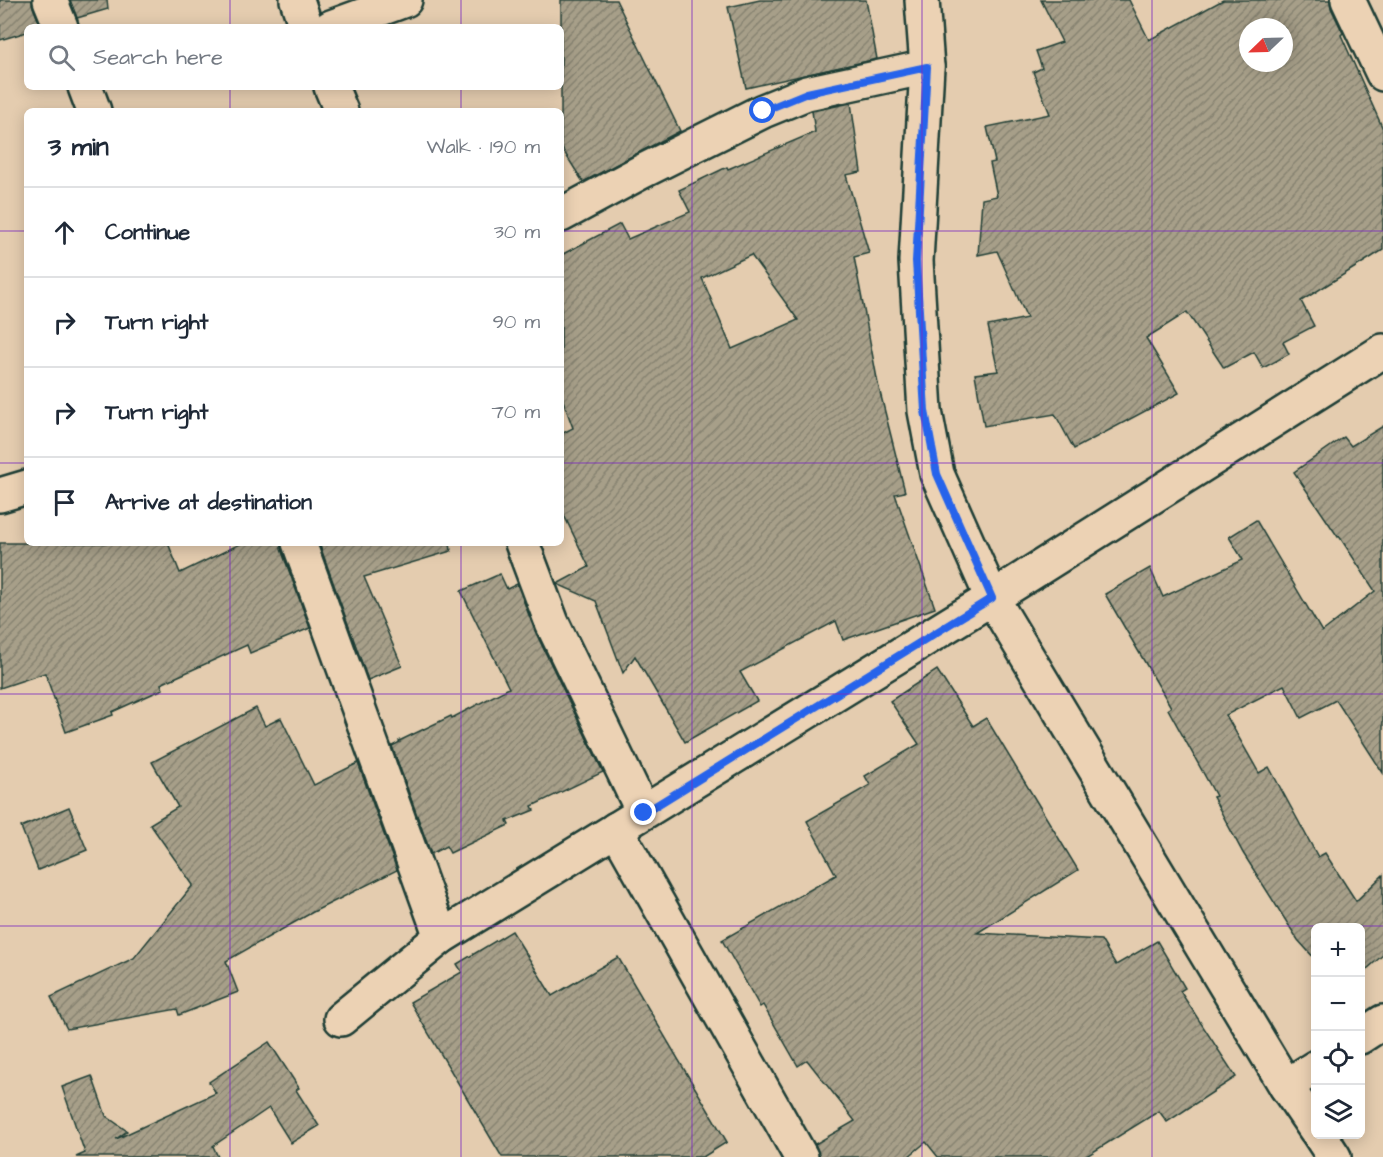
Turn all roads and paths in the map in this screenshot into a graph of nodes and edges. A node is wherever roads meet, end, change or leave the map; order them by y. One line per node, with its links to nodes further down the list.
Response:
1 (50, 0): 6 (street)
2 (297, 0): 7 (street)
3 (405, 0): 8 (street)
4 (922, 0): 9 (street)
5 (1348, 0): 10 (street)
6 (60, 24)
7 (305, 24)
8 (339, 24)
9 (927, 67): 15 (street); 21 (street)
10 (1383, 74)
11 (86, 90): 13 (street)
12 (332, 90): 14 (street)
13 (93, 108)
14 (340, 108)
15 (564, 213)
16 (1383, 351): 21 (street)
17 (24, 488): 18 (street)
18 (0, 495)
19 (300, 546): 24 (street)
20 (523, 546): 22 (street)
21 (992, 598): 22 (street); 29 (street)
22 (644, 813): 23 (street)
23 (615, 829): 24 (street); 32 (street)
24 (441, 937): 25 (street)
25 (341, 1018)
26 (1383, 1022): 27 (street)
27 (1365, 1034)
28 (1311, 1070): 29 (street)
29 (1286, 1086): 30 (street)
30 (1311, 1123)
31 (1322, 1139): 33 (street)
32 (801, 1157)
33 (1334, 1157)

